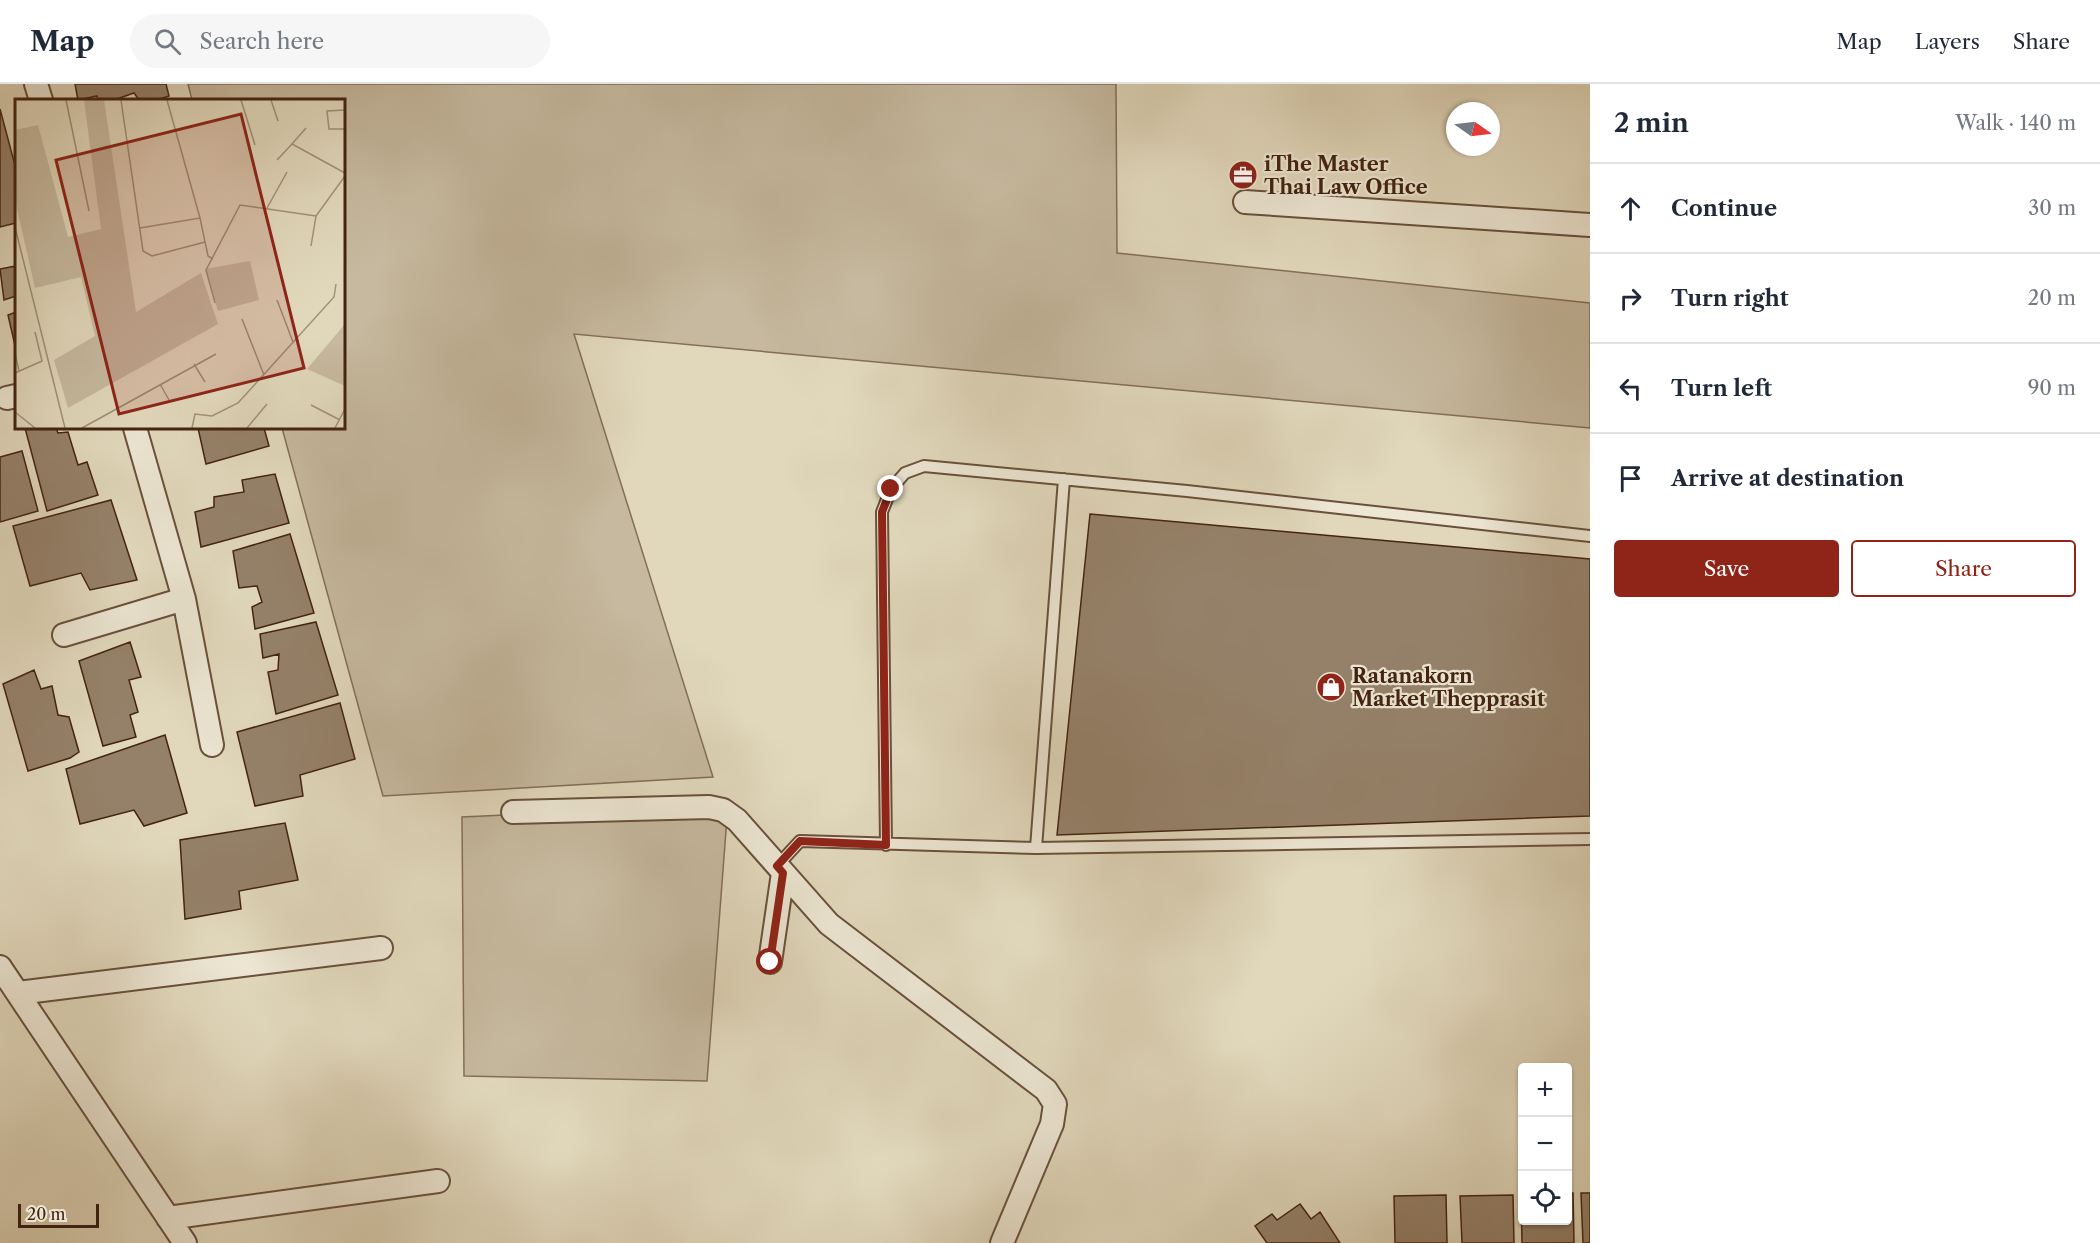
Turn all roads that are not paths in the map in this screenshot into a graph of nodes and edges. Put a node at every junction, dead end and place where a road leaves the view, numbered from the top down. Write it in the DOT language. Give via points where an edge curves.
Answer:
graph roads {
  1 [pos="36,84"];
  2 [pos="41,99"];
  3 [pos="1245,202"];
  4 [pos="1590,225"];
  5 [pos="135,429"];
  6 [pos="1064,479"];
  7 [pos="1590,536"];
  8 [pos="184,599"];
  9 [pos="64,635"];
  10 [pos="212,745"];
  11 [pos="513,812"];
  12 [pos="1590,839"];
  13 [pos="886,845"];
  14 [pos="1036,848"];
  15 [pos="780,870"];
  16 [pos="381,948"];
  17 [pos="770,962"];
  18 [pos="0,967"];
  19 [pos="18,993"];
  20 [pos="438,1181"];
  21 [pos="168,1218"];
  22 [pos="185,1243"];
  23 [pos="1002,1243"];
  1 -- 2 [label="street"];
  3 -- 4 [label="street"];
  5 -- 8 [label="street"];
  6 -- 7 [label="lane"];
  6 -- 13 [label="lane" via="924,466 904,473 891,489 882,512"];
  6 -- 14 [label="lane"];
  8 -- 9 [label="street"];
  8 -- 10 [label="street"];
  11 -- 15 [label="street" via="709,807 723,810 737,820"];
  12 -- 14 [label="lane"];
  13 -- 14 [label="lane"];
  13 -- 15 [label="lane" via="800,841"];
  15 -- 17 [label="street"];
  15 -- 23 [label="street" via="829,924 1046,1090 1055,1104 1052,1124"];
  16 -- 19 [label="street"];
  18 -- 19 [label="street"];
  19 -- 21 [label="street"];
  20 -- 21 [label="street"];
  21 -- 22 [label="street"];
}
